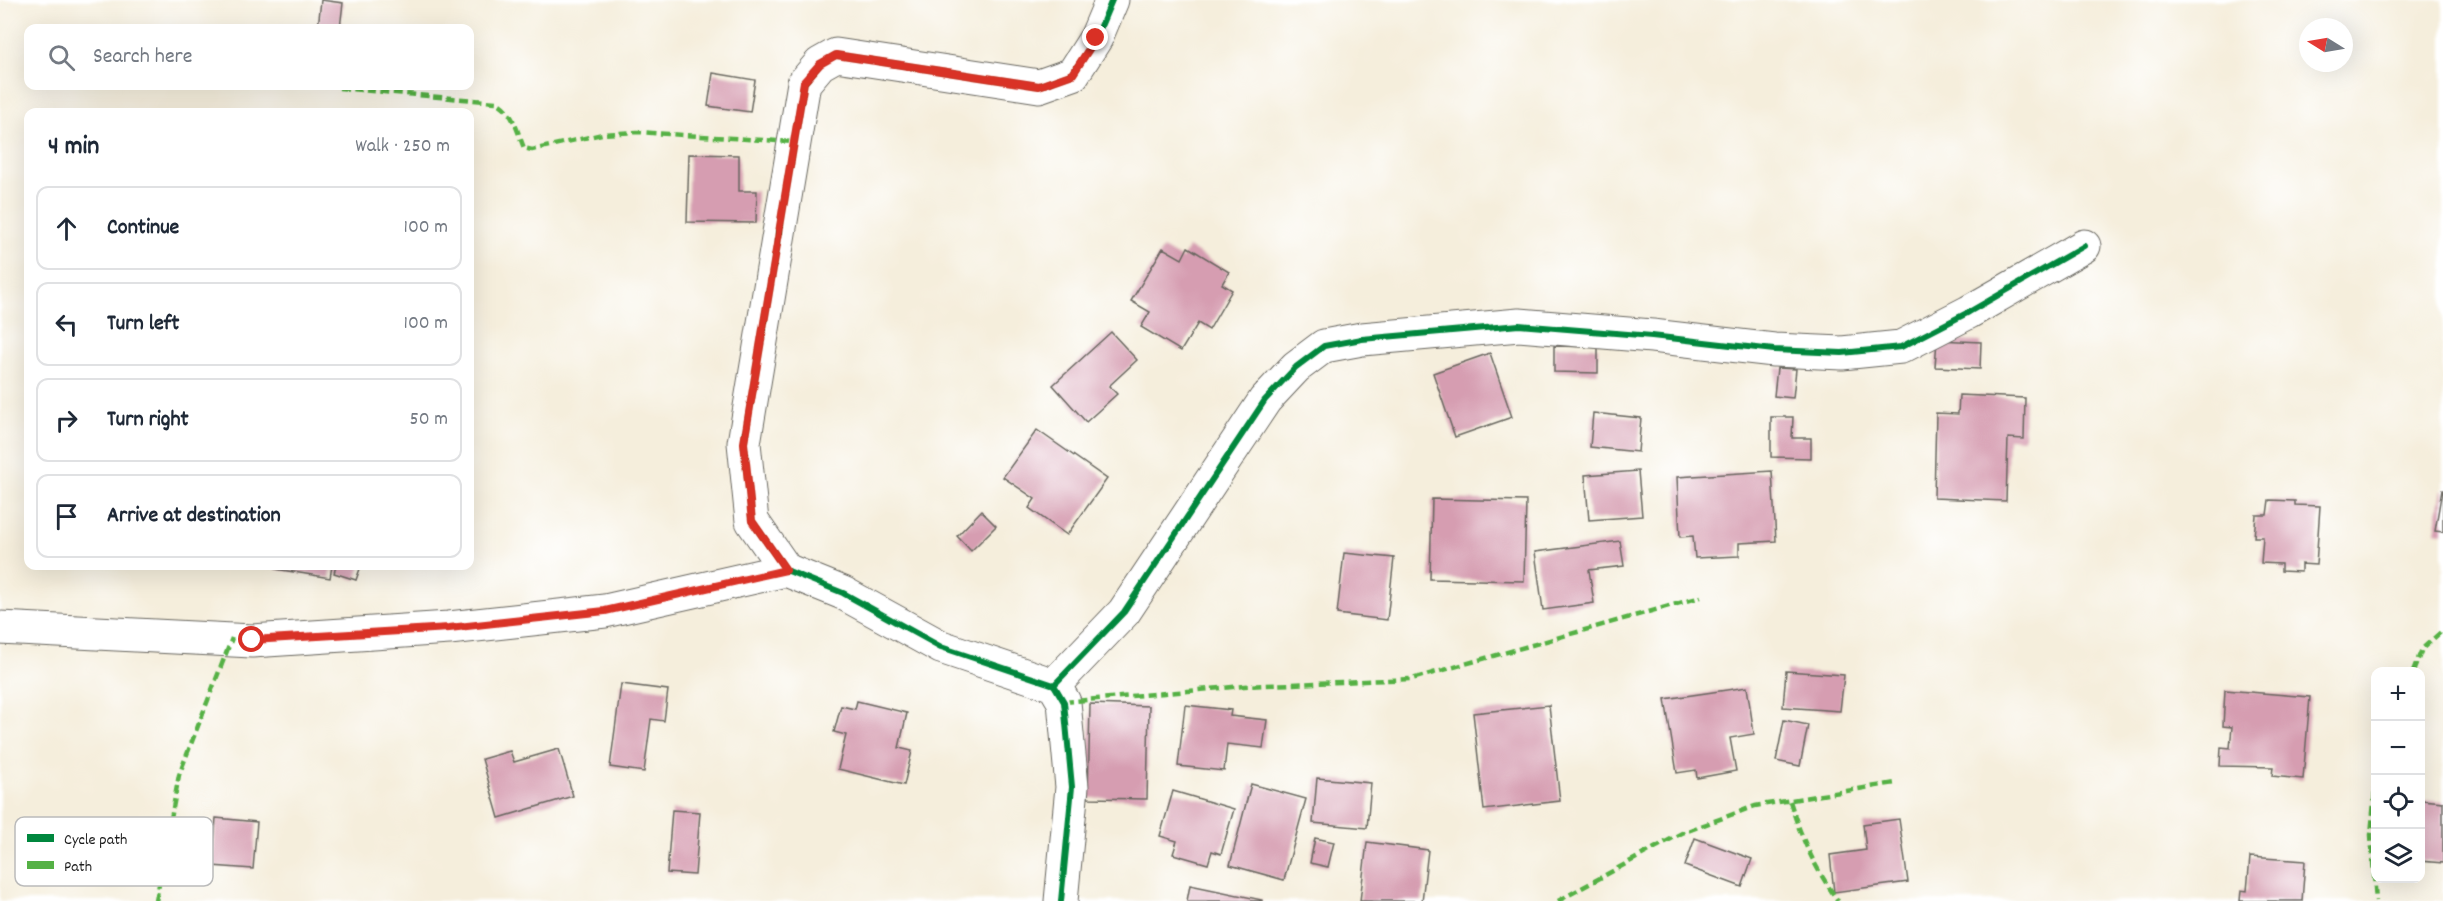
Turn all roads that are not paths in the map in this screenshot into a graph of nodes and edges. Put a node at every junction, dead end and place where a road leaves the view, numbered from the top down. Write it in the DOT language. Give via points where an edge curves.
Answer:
graph roads {
  1 [pos="1112,0"];
  2 [pos="2084,246"];
  3 [pos="786,570"];
  4 [pos="0,628"];
  5 [pos="1054,685"];
  6 [pos="1061,901"];
  1 -- 3 [label="street" via="1096,38 1073,74 1039,86 836,55 820,64 804,82 744,443 752,521"];
  2 -- 5 [label="street" via="1900,347 1842,352 1774,350 1519,325 1324,346 1296,367 1265,399 1124,612"];
  3 -- 4 [label="street" via="605,611 449,628 252,640"];
  3 -- 5 [label="street" via="843,593 941,647"];
  5 -- 6 [label="street" via="1064,702 1072,787"];
}
